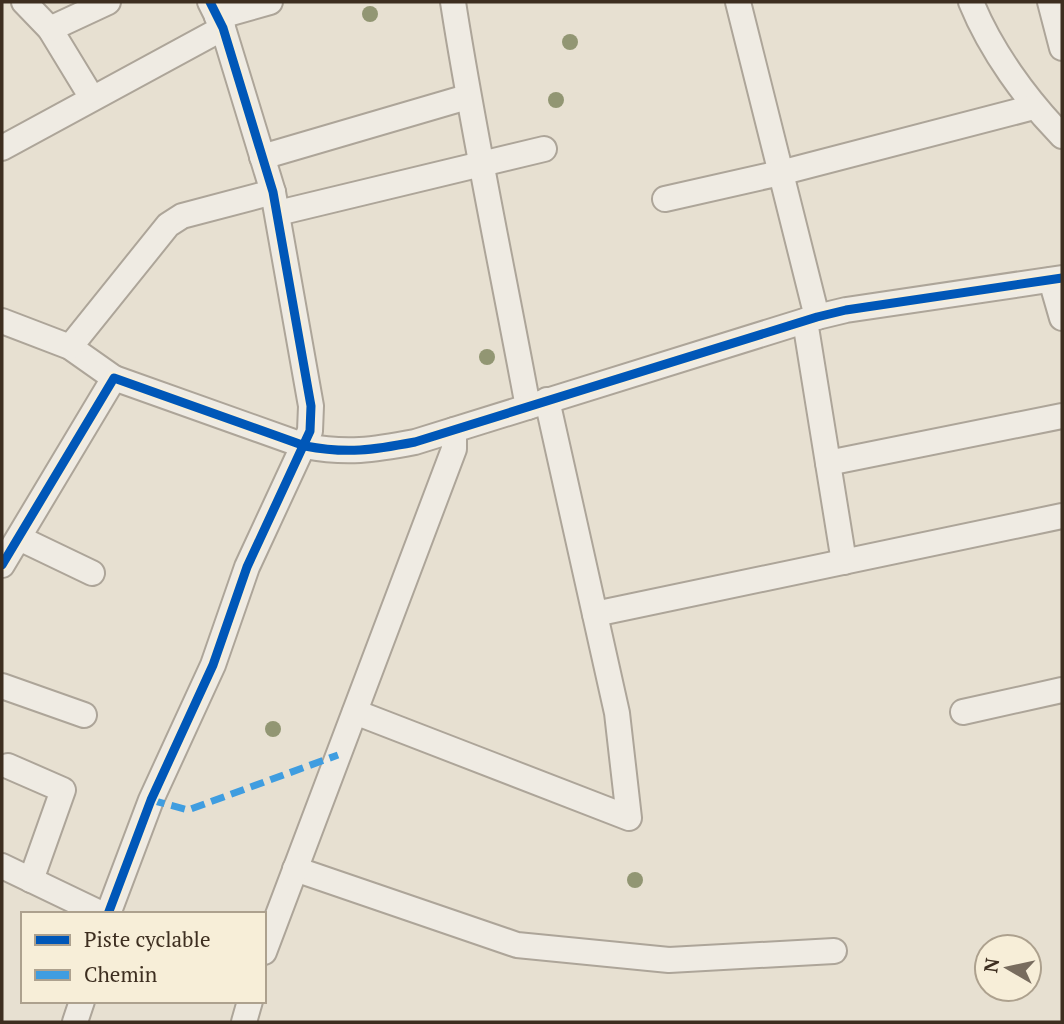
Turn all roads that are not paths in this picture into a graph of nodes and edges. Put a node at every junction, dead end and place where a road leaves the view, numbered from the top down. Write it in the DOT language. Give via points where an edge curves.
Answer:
graph roads {
  1 [pos="24,2"];
  2 [pos="108,2"];
  3 [pos="270,2"];
  4 [pos="453,2"];
  5 [pos="738,2"];
  6 [pos="971,2"];
  7 [pos="1050,2"];
  8 [pos="217,15"];
  9 [pos="50,29"];
  10 [pos="1062,48"];
  11 [pos="467,97"];
  12 [pos="92,98"];
  13 [pos="1034,107"];
  14 [pos="1062,136"];
  15 [pos="2,148"];
  16 [pos="544,149"];
  17 [pos="262,157"];
  18 [pos="483,164"];
  19 [pos="780,173"];
  20 [pos="665,199"];
  21 [pos="276,202"];
  22 [pos="1056,279"];
  23 [pos="1062,318"];
  24 [pos="811,319"];
  25 [pos="2,321"];
  26 [pos="70,347"];
  27 [pos="114,378"];
  28 [pos="538,403"];
  29 [pos="1062,416"];
  30 [pos="454,430"];
  31 [pos="305,446"];
  32 [pos="828,463"];
  33 [pos="1062,516"];
  34 [pos="9,547"];
  35 [pos="844,562"];
  36 [pos="92,573"];
  37 [pos="595,614"];
  38 [pos="2,686"];
  39 [pos="1062,690"];
  40 [pos="355,712"];
  41 [pos="963,712"];
  42 [pos="84,715"];
  43 [pos="8,766"];
  44 [pos="2,866"];
  45 [pos="295,869"];
  46 [pos="31,880"];
  47 [pos="98,912"];
  48 [pos="109,912"];
  49 [pos="266,947"];
  50 [pos="834,951"];
  51 [pos="81,1003"];
  52 [pos="249,1003"];
  53 [pos="75,1022"];
  54 [pos="244,1022"];
  1 -- 9 [label="street"];
  2 -- 9 [label="street"];
  3 -- 8 [label="street"];
  4 -- 11 [label="street"];
  5 -- 19 [label="street"];
  6 -- 13 [label="street"];
  7 -- 10 [label="street"];
  8 -- 12 [label="street"];
  8 -- 17 [label="street"];
  9 -- 12 [label="street"];
  11 -- 17 [label="street"];
  11 -- 18 [label="street"];
  12 -- 15 [label="street"];
  13 -- 14 [label="street"];
  13 -- 19 [label="street"];
  16 -- 18 [label="street"];
  17 -- 21 [label="street"];
  18 -- 21 [label="street"];
  18 -- 28 [label="street"];
  19 -- 20 [label="street"];
  19 -- 24 [label="street"];
  21 -- 26 [label="street" via="182,216 168,225"];
  21 -- 31 [label="street" via="312,406"];
  22 -- 23 [label="street"];
  22 -- 24 [label="street"];
  24 -- 28 [label="street"];
  24 -- 32 [label="street"];
  25 -- 26 [label="street"];
  26 -- 27 [label="street"];
  27 -- 31 [label="street"];
  27 -- 34 [label="street"];
  28 -- 30 [label="street"];
  28 -- 37 [label="street"];
  29 -- 32 [label="street"];
  30 -- 31 [label="street" via="362,452"];
  30 -- 40 [label="street" via="454,449"];
  31 -- 48 [label="street" via="247,567 213,665 151,800"];
  32 -- 35 [label="street"];
  33 -- 35 [label="street"];
  34 -- 36 [label="street"];
  35 -- 37 [label="street"];
  37 -- 40 [label="street" via="617,713 629,818"];
  38 -- 42 [label="street"];
  39 -- 41 [label="street"];
  40 -- 45 [label="street"];
  43 -- 46 [label="street" via="64,790"];
  44 -- 46 [label="street"];
  45 -- 49 [label="street"];
  45 -- 50 [label="street" via="517,945 669,960"];
  46 -- 47 [label="street"];
  51 -- 53 [label="street"];
  52 -- 54 [label="street"];
}
